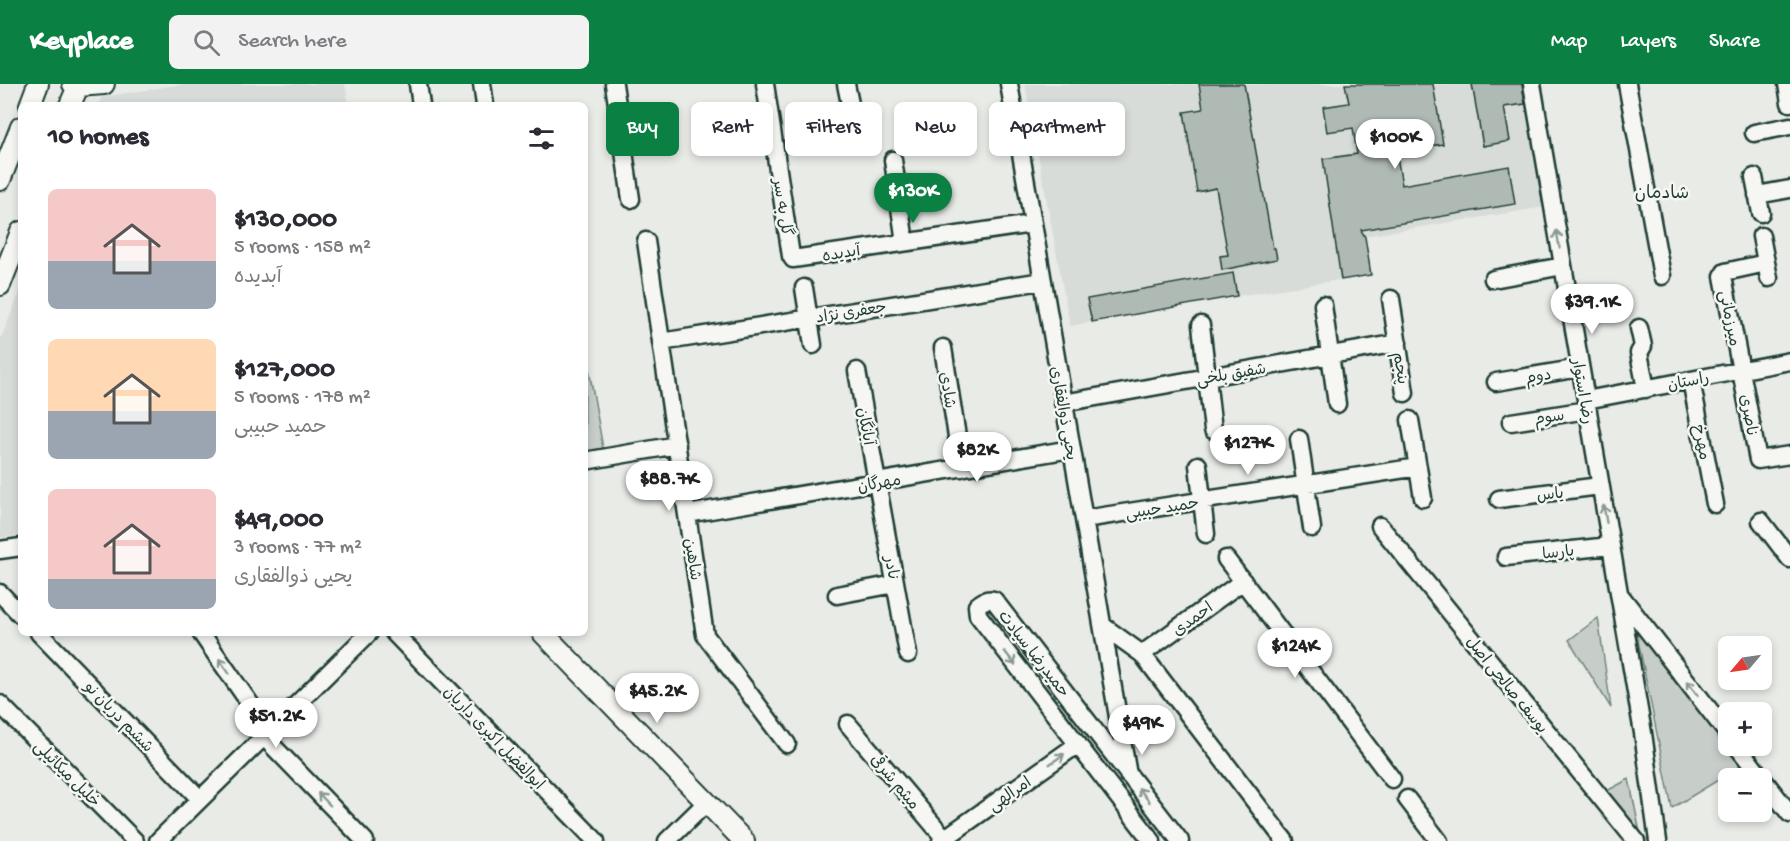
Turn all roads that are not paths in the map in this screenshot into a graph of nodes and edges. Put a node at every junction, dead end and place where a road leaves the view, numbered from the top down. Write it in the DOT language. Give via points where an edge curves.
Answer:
graph roads {
  1 [pos="38,84"];
  2 [pos="104,84"];
  3 [pos="418,84"];
  4 [pos="482,84"];
  5 [pos="614,84"];
  6 [pos="765,84"];
  7 [pos="846,84"];
  8 [pos="1009,84"];
  9 [pos="1532,84"];
  10 [pos="1627,84"];
  11 [pos="1787,84"];
  12 [pos="76,85"];
  13 [pos="31,102"];
  14 [pos="71,102"];
  15 [pos="421,102"];
  16 [pos="485,102"];
  17 [pos="850,102"];
  18 [pos="1790,103"];
  19 [pos="1790,126"];
  20 [pos="1754,133"];
  21 [pos="18,135"];
  22 [pos="894,160"];
  23 [pos="1754,177"];
  24 [pos="0,180"];
  25 [pos="1790,189"];
  26 [pos="1757,195"];
  27 [pos="631,199"];
  28 [pos="1761,213"];
  29 [pos="1032,224"];
  30 [pos="1761,236"];
  31 [pos="18,240"];
  32 [pos="646,241"];
  33 [pos="905,242"];
  34 [pos="793,259"];
  35 [pos="1563,266"];
  36 [pos="1662,276"];
  37 [pos="1493,279"];
  38 [pos="1042,281"];
  39 [pos="0,285"];
  40 [pos="804,288"];
  41 [pos="1391,298"];
  42 [pos="1323,305"];
  43 [pos="808,318"];
  44 [pos="1200,325"];
  45 [pos="1640,328"];
  46 [pos="661,342"];
  47 [pos="1398,343"];
  48 [pos="813,345"];
  49 [pos="942,348"];
  50 [pos="1330,355"];
  51 [pos="1790,361"];
  52 [pos="1580,368"];
  53 [pos="1742,370"];
  54 [pos="857,371"];
  55 [pos="1207,377"];
  56 [pos="1691,380"];
  57 [pos="1496,382"];
  58 [pos="1646,388"];
  59 [pos="1406,393"];
  60 [pos="1063,403"];
  61 [pos="1337,404"];
  62 [pos="1587,405"];
  63 [pos="1410,420"];
  64 [pos="1511,423"];
  65 [pos="1213,430"];
  66 [pos="1299,439"];
  67 [pos="677,444"];
  68 [pos="1071,449"];
  69 [pos="1790,455"];
  70 [pos="588,460"];
  71 [pos="1198,465"];
  72 [pos="1418,467"];
  73 [pos="962,468"];
  74 [pos="877,482"];
  75 [pos="1306,484"];
  76 [pos="1600,486"];
  77 [pos="1423,498"];
  78 [pos="1499,500"];
  79 [pos="1202,501"];
  80 [pos="1715,504"];
  81 [pos="687,514"];
  82 [pos="1084,519"];
  83 [pos="1761,521"];
  84 [pos="1380,526"];
  85 [pos="1312,528"];
  86 [pos="1206,534"];
  87 [pos="1610,546"];
  88 [pos="18,547"];
  89 [pos="0,550"];
  90 [pos="1506,556"];
  91 [pos="1226,559"];
  92 [pos="1790,559"];
  93 [pos="1243,581"];
  94 [pos="896,584"];
  95 [pos="1618,592"];
  96 [pos="0,593"];
  97 [pos="837,595"];
  98 [pos="18,612"];
  99 [pos="1103,626"];
  100 [pos="42,636"];
  101 [pos="203,636"];
  102 [pos="366,636"];
  103 [pos="397,636"];
  104 [pos="546,636"];
  105 [pos="908,654"];
  106 [pos="1142,654"];
  107 [pos="0,704"];
  108 [pos="1718,721"];
  109 [pos="848,724"];
  110 [pos="267,734"];
  111 [pos="787,744"];
  112 [pos="1078,744"];
  113 [pos="1116,747"];
  114 [pos="1745,756"];
  115 [pos="1392,779"];
  116 [pos="1407,799"];
  117 [pos="201,800"];
  118 [pos="706,802"];
  119 [pos="1790,814"];
  120 [pos="944,840"];
  121 [pos="135,841"];
  122 [pos="158,841"];
  123 [pos="365,841"];
  124 [pos="596,841"];
  125 [pos="667,841"];
  126 [pos="744,841"];
  127 [pos="1152,841"];
  128 [pos="1179,841"];
  129 [pos="1285,841"];
  130 [pos="1439,841"];
  131 [pos="1636,841"];
  132 [pos="1658,841"];
  1 -- 13 [label="main road"];
  2 -- 12 [label="main road"];
  3 -- 15 [label="street"];
  4 -- 16 [label="street"];
  5 -- 27 [label="street"];
  6 -- 34 [label="street, گل به سر"];
  7 -- 17 [label="street"];
  8 -- 29 [label="street, یحیی ذوالفقاری"];
  35 -- 9 [label="street, رضا استوار, one-way"];
  10 -- 36 [label="street"];
  11 -- 18 [label="street"];
  12 -- 14 [label="main road"];
  19 -- 20 [label="street"];
  21 -- 24 [label="main road"];
  22 -- 33 [label="street"];
  23 -- 26 [label="street"];
  25 -- 26 [label="street"];
  26 -- 28 [label="street"];
  29 -- 33 [label="street, آبدیده"];
  29 -- 38 [label="street, یحیی ذوالفقاری"];
  30 -- 53 [label="street, میرزمانی" via="1767,270 1723,274"];
  31 -- 39 [label="main road"];
  32 -- 46 [label="street, شاهین"];
  33 -- 34 [label="street, آبدیده"];
  35 -- 37 [label="street"];
  35 -- 52 [label="street, رضا استوار"];
  38 -- 43 [label="street, جعفری نژاد"];
  38 -- 60 [label="street, یحیی ذوالفقاری"];
  40 -- 43 [label="street"];
  41 -- 47 [label="street, پنجم"];
  42 -- 50 [label="street"];
  43 -- 46 [label="street, جعفری نژاد"];
  43 -- 48 [label="street"];
  44 -- 55 [label="street"];
  45 -- 58 [label="street" via="1643,346 1639,353"];
  46 -- 67 [label="street, شاهین"];
  47 -- 50 [label="street, شفیق بلخی"];
  47 -- 59 [label="street, پنجم"];
  49 -- 73 [label="street, شادی"];
  50 -- 55 [label="street, شفیق بلخی"];
  50 -- 61 [label="street"];
  51 -- 53 [label="street, راستان"];
  52 -- 57 [label="street, دوم"];
  52 -- 62 [label="street, رضا استوار"];
  53 -- 56 [label="street, راستان"];
  53 -- 69 [label="street, ناصری" via="1758,460"];
  54 -- 74 [label="street, آبانگان"];
  55 -- 60 [label="street, شفیق بلخی"];
  55 -- 65 [label="street"];
  56 -- 58 [label="street, راستان"];
  56 -- 80 [label="street, مهرخ"];
  58 -- 62 [label="street, راستان"];
  60 -- 68 [label="street, یحیی ذوالفقاری"];
  62 -- 64 [label="street, سوم"];
  62 -- 76 [label="street, رضا استوار"];
  63 -- 72 [label="street"];
  66 -- 75 [label="street"];
  67 -- 70 [label="street"];
  67 -- 81 [label="street, شاهین"];
  68 -- 73 [label="street, مهرگان"];
  68 -- 82 [label="street, یحیی ذوالفقاری"];
  71 -- 79 [label="street"];
  72 -- 75 [label="street, حمید حبیبی"];
  72 -- 77 [label="street"];
  73 -- 74 [label="street, مهرگان"];
  74 -- 81 [label="street, مهرگان"];
  74 -- 94 [label="street, نادر"];
  75 -- 79 [label="street, حمید حبیبی"];
  75 -- 85 [label="street"];
  76 -- 78 [label="street, یاس"];
  87 -- 76 [label="street, رضا استوار, one-way"];
  79 -- 82 [label="street, حمید حبیبی"];
  79 -- 86 [label="street"];
  81 -- 111 [label="street, شاهین" via="705,635"];
  82 -- 99 [label="street, یحیی ذوالفقاری"];
  83 -- 92 [label="street"];
  84 -- 131 [label="street, یوسف صالحی اصل"];
  87 -- 90 [label="street, پارسا"];
  87 -- 95 [label="street, رضا استوار"];
  88 -- 89 [label="street"];
  91 -- 93 [label="street"];
  93 -- 106 [label="street, احمدی"];
  93 -- 115 [label="street"];
  94 -- 97 [label="street"];
  94 -- 105 [label="street, نادر"];
  108 -- 95 [label="street, رضا استوار, one-way"];
  95 -- 132 [label="street, رضا استوار"];
  96 -- 98 [label="street"];
  99 -- 106 [label="street"];
  99 -- 113 [label="street, یحیی ذوالفقاری"];
  100 -- 117 [label="street, ششم دریان نو"];
  110 -- 101 [label="street, one-way"];
  102 -- 110 [label="street"];
  103 -- 124 [label="street, ابوالفضل اکبری داریان"];
  104 -- 118 [label="main road"];
  106 -- 129 [label="street"];
  107 -- 121 [label="street, خلیل میکائیلی"];
  109 -- 120 [label="street, میثم شرقی"];
  110 -- 117 [label="street"];
  123 -- 110 [label="street, one-way"];
  113 -- 112 [label="street, حمیدرضا سیادت, one-way" via="994,600 981,602 978,615"];
  120 -- 112 [label="street, امرالهی, one-way"];
  112 -- 127 [label="street, حمیدرضا سیادت"];
  128 -- 113 [label="street, یحیی ذوالفقاری, one-way" via="1128,775"];
  114 -- 119 [label="street"];
  116 -- 130 [label="street"];
  117 -- 122 [label="street"];
  118 -- 125 [label="street"];
  118 -- 126 [label="main road"];
}
